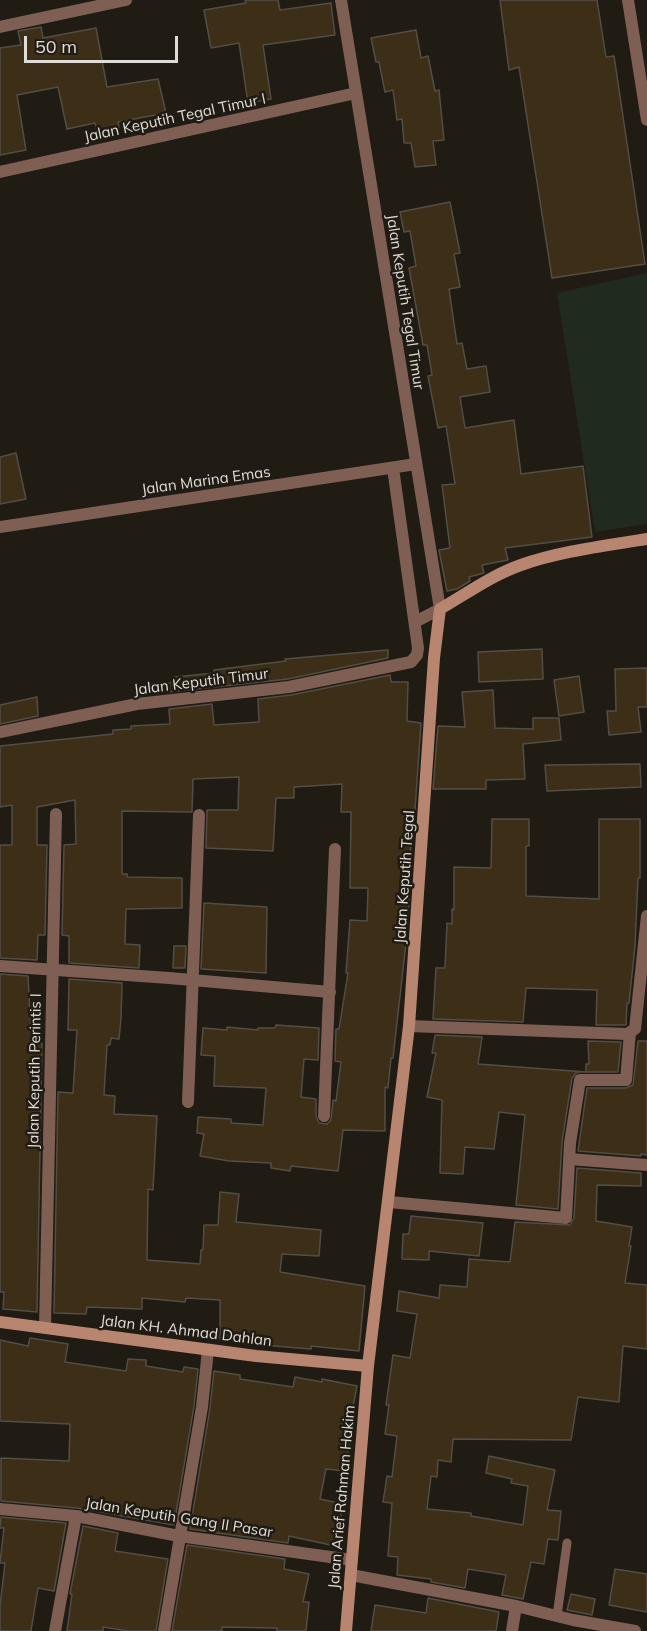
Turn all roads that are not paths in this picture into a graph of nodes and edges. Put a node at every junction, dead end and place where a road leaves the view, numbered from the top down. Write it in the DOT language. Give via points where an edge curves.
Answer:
graph roads {
  1 [pos="126,0"];
  2 [pos="341,0"];
  3 [pos="628,0"];
  4 [pos="0,27"];
  5 [pos="356,93"];
  6 [pos="647,120"];
  7 [pos="0,172"];
  8 [pos="416,464"];
  9 [pos="393,468"];
  10 [pos="0,526"];
  11 [pos="647,539"];
  12 [pos="440,609"];
  13 [pos="415,622"];
  14 [pos="0,732"];
  15 [pos="56,814"];
  16 [pos="199,815"];
  17 [pos="335,849"];
  18 [pos="647,916"];
  19 [pos="0,966"];
  20 [pos="52,969"];
  21 [pos="192,980"];
  22 [pos="330,992"];
  23 [pos="409,1026"];
  24 [pos="630,1032"];
  25 [pos="188,1102"];
  26 [pos="324,1116"];
  27 [pos="569,1159"];
  28 [pos="647,1165"];
  29 [pos="389,1202"];
  30 [pos="0,1322"];
  31 [pos="45,1327"];
  32 [pos="208,1350"];
  33 [pos="368,1366"];
  34 [pos="0,1509"];
  35 [pos="76,1516"];
  36 [pos="180,1536"];
  37 [pos="567,1543"];
  38 [pos="352,1560"];
  39 [pos="351,1575"];
  40 [pos="516,1606"];
  41 [pos="557,1616"];
  42 [pos="55,1631"];
  43 [pos="164,1631"];
  44 [pos="346,1631"];
  45 [pos="512,1631"];
  46 [pos="635,1631"];
  1 -- 4 [label="street"];
  2 -- 5 [label="street, Jalan Keputih Tegal Timur"];
  3 -- 6 [label="street"];
  5 -- 7 [label="street, Jalan Keputih Tegal Timur I"];
  5 -- 8 [label="street, Jalan Keputih Tegal Timur"];
  8 -- 9 [label="street, Jalan Marina Emas"];
  8 -- 12 [label="street, Jalan Keputih Tegal Timur"];
  9 -- 10 [label="street, Jalan Marina Emas"];
  9 -- 13 [label="street"];
  11 -- 12 [label="main road" via="520,565"];
  12 -- 13 [label="street"];
  12 -- 23 [label="main road, Jalan Keputih Tegal"];
  13 -- 14 [label="street, Jalan Keputih Timur" via="418,651 405,664 289,687 137,704"];
  15 -- 20 [label="street, Jalan Keputih Perintis I"];
  16 -- 21 [label="street"];
  17 -- 22 [label="street"];
  18 -- 24 [label="street" via="634,1029"];
  19 -- 20 [label="street"];
  20 -- 21 [label="street"];
  20 -- 31 [label="street, Jalan Keputih Perintis I"];
  21 -- 22 [label="street"];
  21 -- 25 [label="street"];
  22 -- 26 [label="street"];
  23 -- 24 [label="street" via="622,1036"];
  23 -- 29 [label="main road, Jalan Keputih Tegal"];
  24 -- 27 [label="street" via="626,1080 580,1080"];
  27 -- 28 [label="street"];
  27 -- 29 [label="street" via="566,1218"];
  29 -- 33 [label="main road, Jalan Keputih Tegal"];
  30 -- 31 [label="main road, Jalan KH. Ahmad Dahlan"];
  31 -- 32 [label="main road, Jalan KH. Ahmad Dahlan"];
  32 -- 33 [label="main road, Jalan KH. Ahmad Dahlan"];
  32 -- 36 [label="street"];
  33 -- 38 [label="main road, Jalan Arief Rahman Hakim"];
  34 -- 35 [label="street, Jalan Keputih Gang II Pasar"];
  35 -- 36 [label="street, Jalan Keputih Gang II Pasar"];
  35 -- 42 [label="street"];
  36 -- 38 [label="street, Jalan Keputih Gang II Pasar"];
  36 -- 43 [label="street"];
  37 -- 41 [label="lane"];
  38 -- 39 [label="main road, Jalan Arief Rahman Hakim"];
  39 -- 40 [label="street"];
  39 -- 44 [label="main road, Jalan Arief Rahman Hakim"];
  40 -- 41 [label="street"];
  40 -- 45 [label="street"];
  41 -- 46 [label="street"];
}
